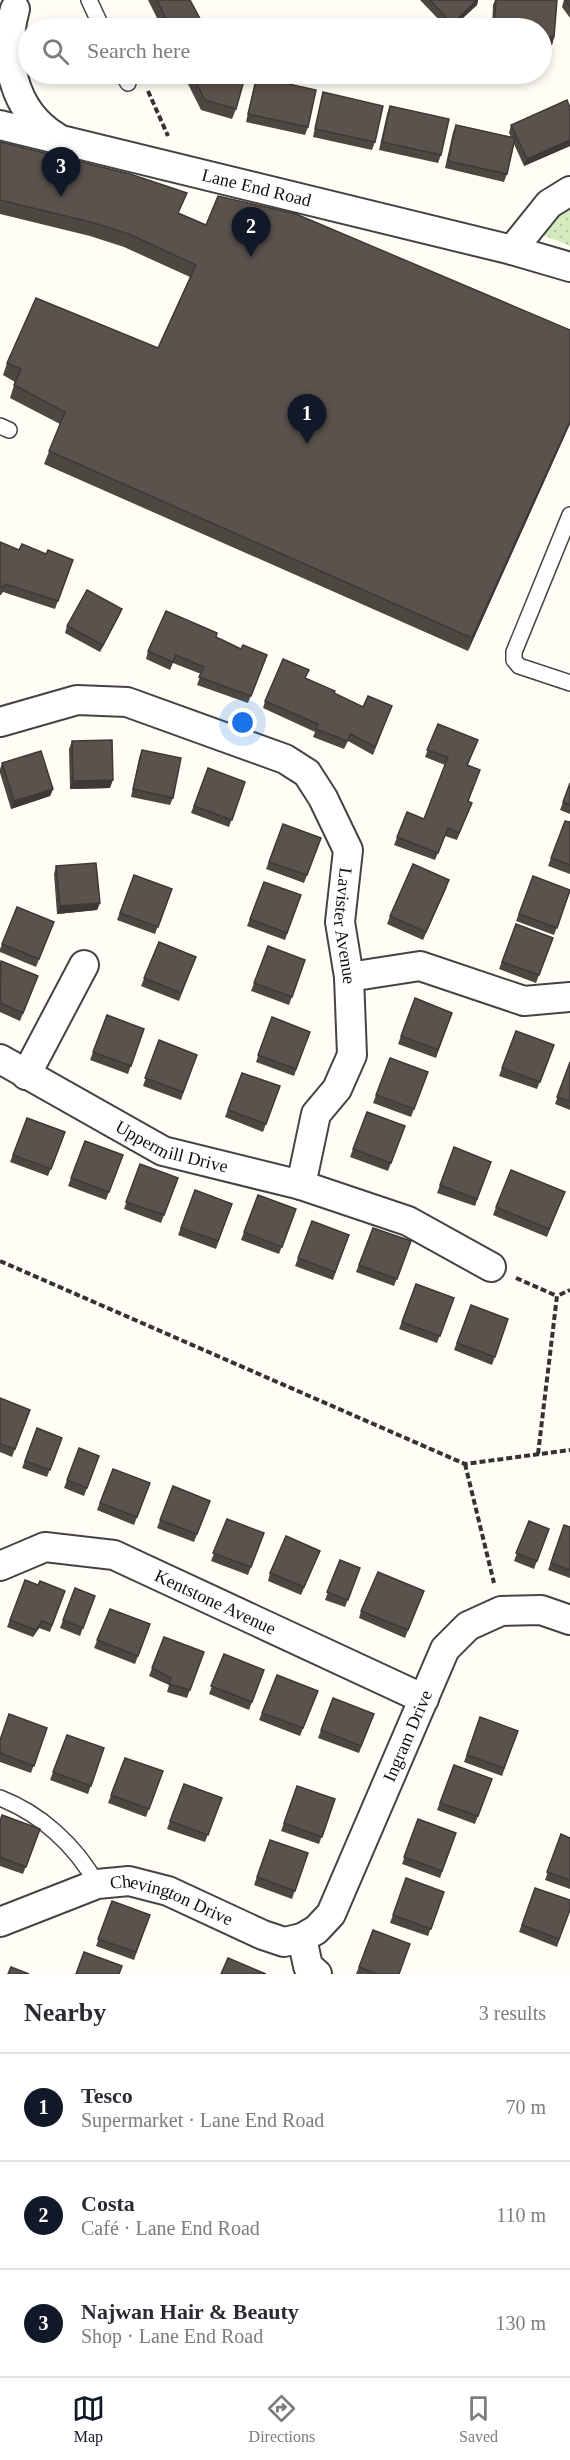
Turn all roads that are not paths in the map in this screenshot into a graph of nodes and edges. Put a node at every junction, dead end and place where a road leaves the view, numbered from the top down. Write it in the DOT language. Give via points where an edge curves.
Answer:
graph roads {
  1 [pos="89,0"];
  2 [pos="12,13"];
  3 [pos="97,18"];
  4 [pos="0,125"];
  5 [pos="60,139"];
  6 [pos="570,191"];
  7 [pos="512,250"];
  8 [pos="570,267"];
  9 [pos="570,515"];
  10 [pos="570,683"];
  11 [pos="0,722"];
  12 [pos="84,965"];
  13 [pos="349,977"];
  14 [pos="570,997"];
  15 [pos="0,1059"];
  16 [pos="26,1075"];
  17 [pos="301,1185"];
  18 [pos="491,1267"];
  19 [pos="0,1566"];
  20 [pos="570,1620"];
  21 [pos="424,1699"];
  22 [pos="0,1798"];
  23 [pos="96,1884"];
  24 [pos="0,1922"];
  25 [pos="302,1938"];
  26 [pos="317,1974"];
  1 -- 3 [label="lane"];
  2 -- 5 [label="street" via="9,56 21,99 34,118"];
  4 -- 5 [label="street, Lane End Road"];
  5 -- 7 [label="street, Lane End Road"];
  6 -- 7 [label="street" via="549,204"];
  7 -- 8 [label="street, Lane End Road"];
  9 -- 10 [label="lane" via="514,660 519,666"];
  11 -- 13 [label="street, Lavister Avenue" via="77,700 127,702 285,759 307,773 348,850 340,922"];
  12 -- 16 [label="street"];
  13 -- 14 [label="street" via="420,966 524,1001"];
  13 -- 17 [label="street, Lavister Avenue" via="352,1055 337,1089 316,1114"];
  15 -- 16 [label="street, Uppermill Drive"];
  16 -- 17 [label="street, Uppermill Drive" via="163,1150"];
  17 -- 18 [label="street, Uppermill Drive" via="408,1221"];
  19 -- 21 [label="street, Kentstone Avenue" via="45,1547 114,1555"];
  20 -- 21 [label="street, Ingram Drive" via="541,1610 501,1611 468,1626 445,1649"];
  21 -- 25 [label="street, Ingram Drive" via="331,1914"];
  22 -- 23 [label="lane" via="54,1831 86,1864"];
  23 -- 24 [label="street, Chevington Drive"];
  23 -- 25 [label="street, Chevington Drive" via="129,1881 168,1891 263,1935 284,1942"];
  25 -- 26 [label="street" via="308,1966"];
}
